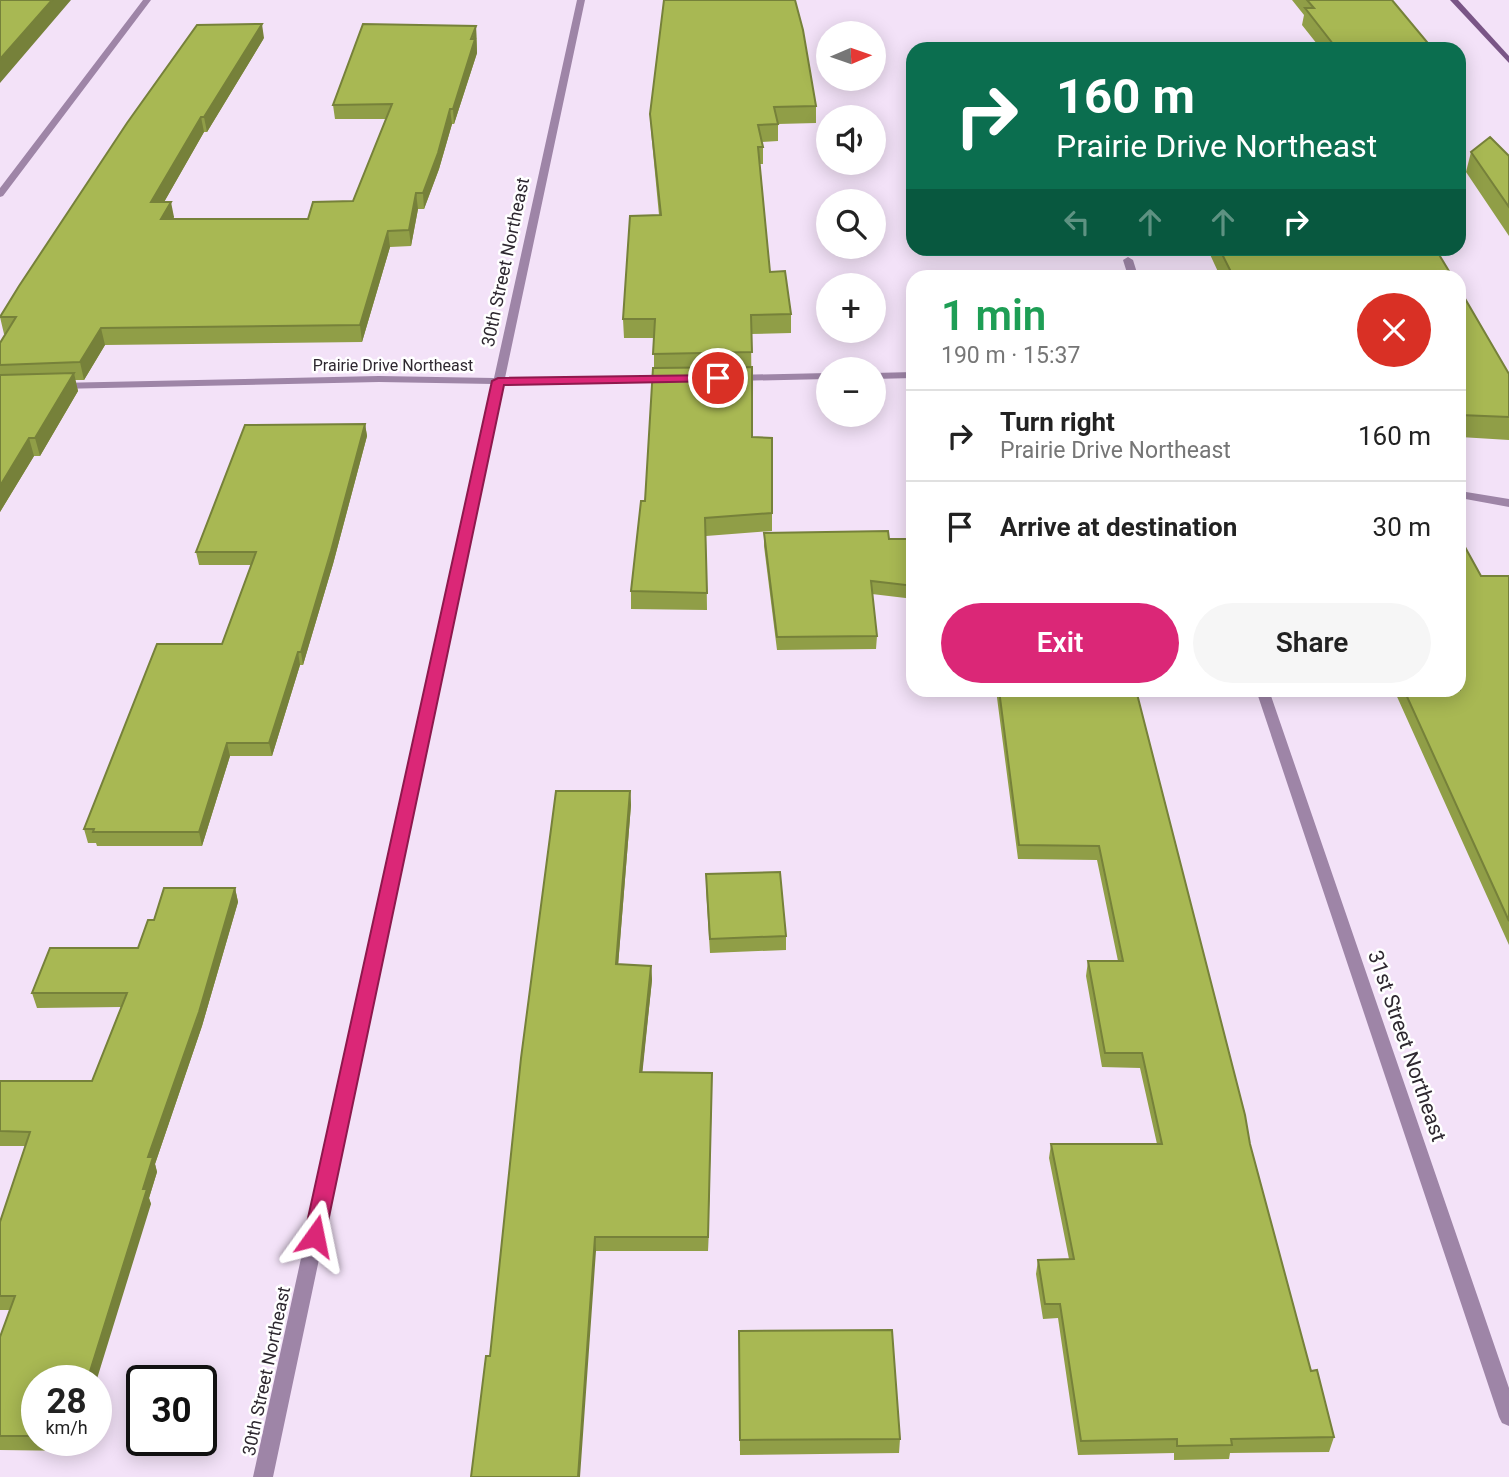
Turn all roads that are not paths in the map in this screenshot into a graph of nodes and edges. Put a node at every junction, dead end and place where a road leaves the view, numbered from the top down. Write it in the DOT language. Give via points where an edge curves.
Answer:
graph roads {
  1 [pos="147,0"];
  2 [pos="581,0"];
  3 [pos="1454,0"];
  4 [pos="1509,61"];
  5 [pos="0,194"];
  6 [pos="1128,260"];
  7 [pos="1131,270"];
  8 [pos="906,375"];
  9 [pos="816,376"];
  10 [pos="886,376"];
  11 [pos="718,378"];
  12 [pos="677,379"];
  13 [pos="498,381"];
  14 [pos="41,386"];
  15 [pos="1466,496"];
  16 [pos="1509,503"];
  17 [pos="1264,697"];
  18 [pos="1509,1417"];
  19 [pos="263,1477"];
  1 -- 5 [label="street"];
  2 -- 13 [label="street, 30th Street Northeast"];
  3 -- 4 [label="main road"];
  6 -- 7 [label="street"];
  8 -- 10 [label="street"];
  9 -- 11 [label="street"];
  12 -- 13 [label="street, Prairie Drive Northeast"];
  13 -- 14 [label="street, Prairie Drive Northeast"];
  13 -- 19 [label="street, 30th Street Northeast"];
  15 -- 16 [label="street"];
  17 -- 18 [label="street, 31st Street Northeast"];
}
